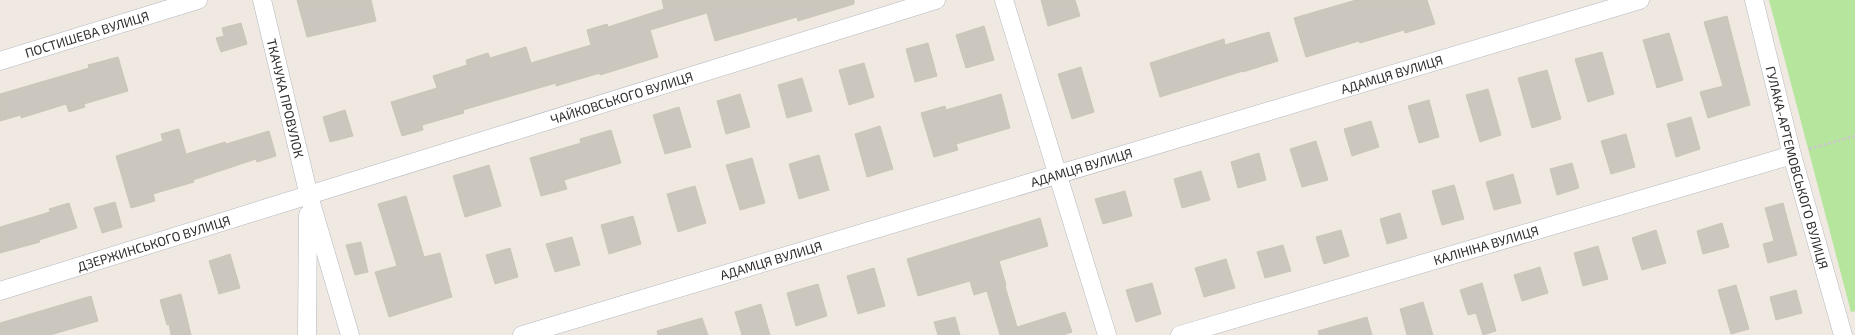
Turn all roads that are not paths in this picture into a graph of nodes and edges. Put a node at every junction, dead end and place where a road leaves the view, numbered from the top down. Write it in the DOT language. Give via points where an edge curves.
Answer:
graph roads {
  1 [pos="198,0"];
  2 [pos="262,0"];
  3 [pos="936,0"];
  4 [pos="1004,0"];
  5 [pos="1640,0"];
  6 [pos="1754,0"];
  7 [pos="0,61"];
  8 [pos="1792,155"];
  9 [pos="1058,176"];
  10 [pos="309,196"];
  11 [pos="0,291"];
  12 [pos="307,335"];
  13 [pos="350,335"];
  14 [pos="522,335"];
  15 [pos="1107,335"];
  16 [pos="1180,335"];
  17 [pos="1843,335"];
  1 -- 7 [label="street, ПОСТИШЕВА ВУЛИЦЯ"];
  2 -- 10 [label="street, ТКАЧУКА ПРОВУЛОК"];
  3 -- 10 [label="street, ЧАЙКОВСЬКОГО ВУЛИЦЯ"];
  4 -- 9 [label="street"];
  5 -- 9 [label="street, АДАМЦЯ ВУЛИЦЯ"];
  6 -- 8 [label="street, ГУЛАКА-АРТЕМОВСЬКОГО ВУЛИЦЯ"];
  8 -- 16 [label="street, КАЛІНІНА ВУЛИЦЯ"];
  8 -- 17 [label="street, ГУЛАКА-АРТЕМОВСЬКОГО ВУЛИЦЯ"];
  9 -- 14 [label="street, АДАМЦЯ ВУЛИЦЯ"];
  9 -- 15 [label="street"];
  10 -- 11 [label="street, ДЗЕРЖИНСЬКОГО ВУЛИЦЯ"];
  10 -- 12 [label="street"];
  10 -- 13 [label="street"];
}
